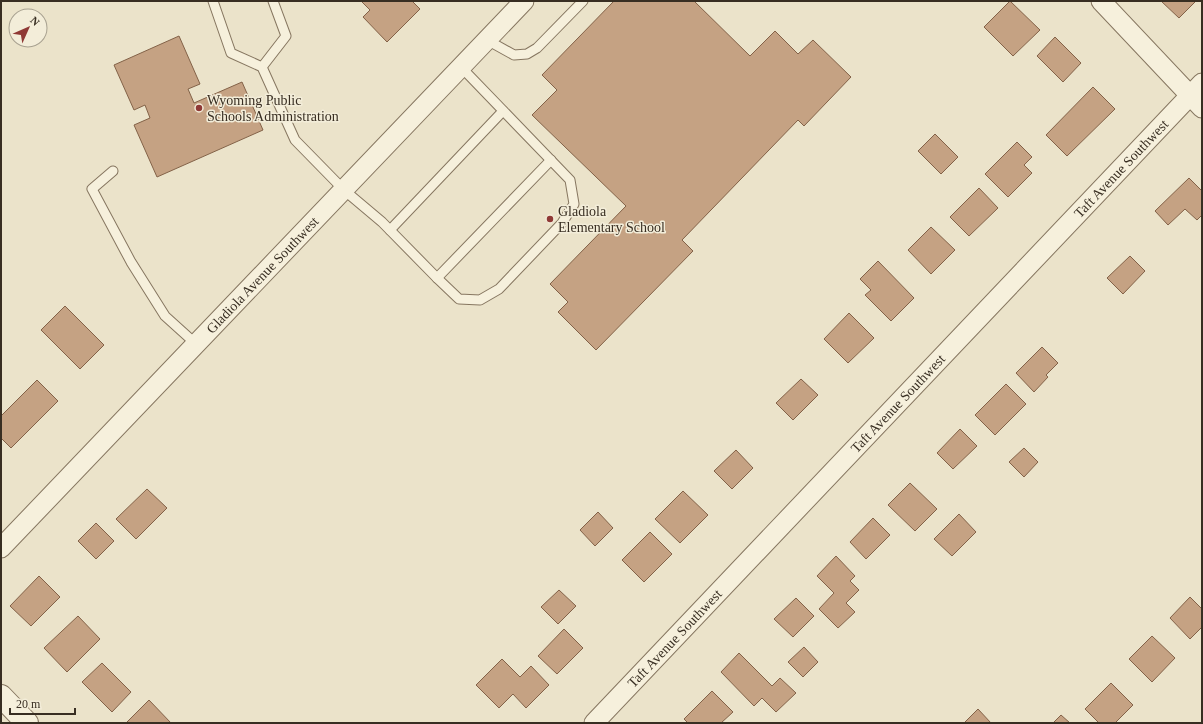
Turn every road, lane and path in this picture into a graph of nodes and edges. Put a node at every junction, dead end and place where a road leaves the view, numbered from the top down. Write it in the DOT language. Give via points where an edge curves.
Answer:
graph roads {
  1 [pos="213,1"];
  2 [pos="273,1"];
  3 [pos="524,1"];
  4 [pos="583,1"];
  5 [pos="1101,1"];
  6 [pos="487,40"];
  7 [pos="262,67"];
  8 [pos="461,67"];
  9 [pos="1198,96"];
  10 [pos="503,111"];
  11 [pos="551,160"];
  12 [pos="113,172"];
  13 [pos="344,190"];
  14 [pos="390,230"];
  15 [pos="437,278"];
  16 [pos="196,344"];
  17 [pos="1,548"];
  18 [pos="1,696"];
  19 [pos="27,723"];
  20 [pos="594,723"];
  1 -- 7 [label="lane" via="231,53"];
  2 -- 7 [label="lane" via="286,36"];
  3 -- 6 [label="street, Gladiola Avenue Southwest"];
  4 -- 6 [label="lane" via="537,48 527,54 514,54"];
  5 -- 9 [label="street"];
  6 -- 8 [label="street, Gladiola Avenue Southwest"];
  7 -- 13 [label="lane" via="295,140"];
  8 -- 10 [label="lane"];
  8 -- 13 [label="street, Gladiola Avenue Southwest"];
  9 -- 20 [label="street, Taft Avenue Southwest"];
  10 -- 11 [label="lane"];
  10 -- 14 [label="lane"];
  11 -- 15 [label="lane"];
  11 -- 15 [label="lane" via="570,180 574,204 562,223 499,289 480,300 460,299"];
  12 -- 16 [label="lane" via="92,189 131,262 165,316"];
  13 -- 14 [label="lane"];
  13 -- 16 [label="street, Gladiola Avenue Southwest"];
  14 -- 15 [label="lane"];
  16 -- 17 [label="street, Gladiola Avenue Southwest"];
  18 -- 19 [label="street"];
}
